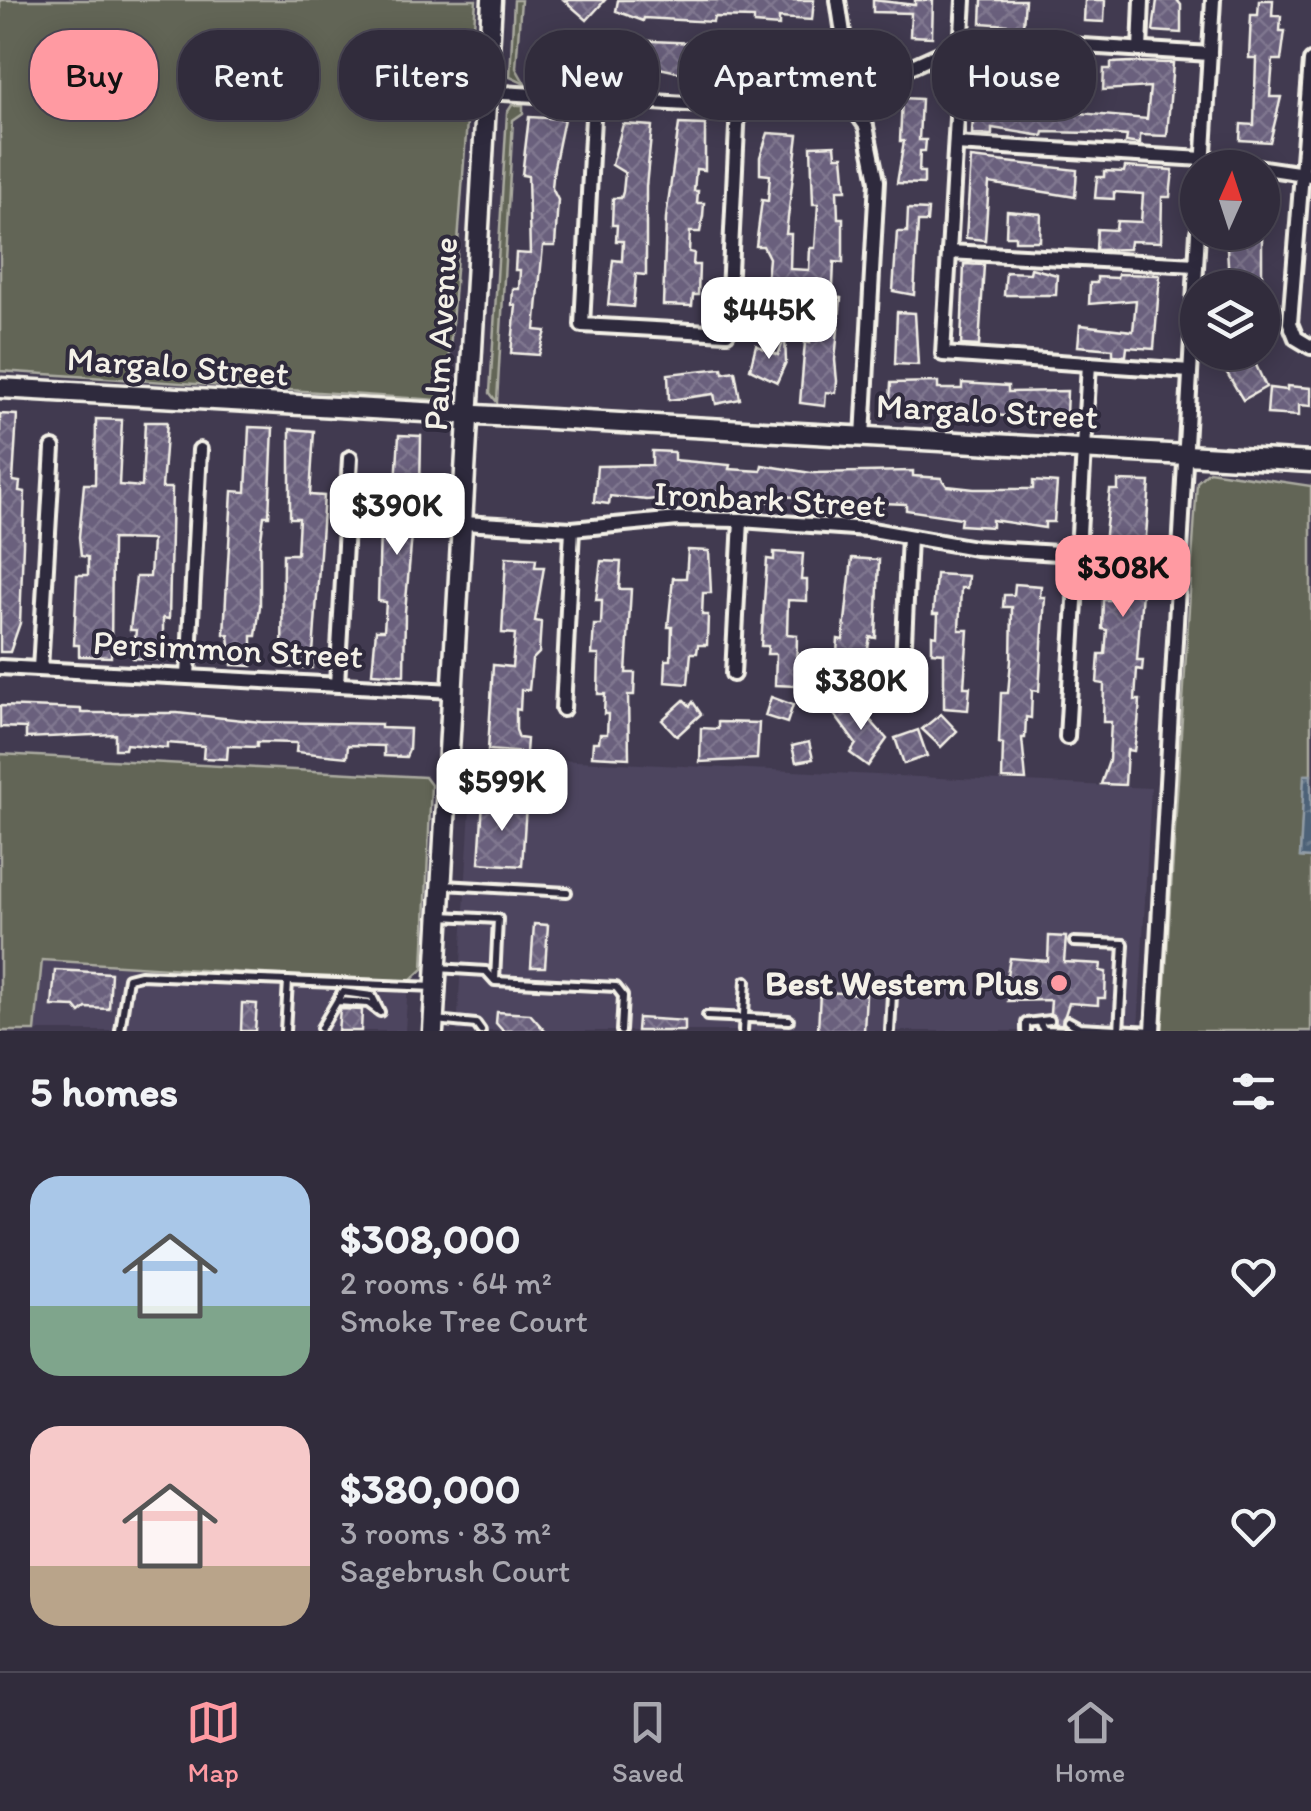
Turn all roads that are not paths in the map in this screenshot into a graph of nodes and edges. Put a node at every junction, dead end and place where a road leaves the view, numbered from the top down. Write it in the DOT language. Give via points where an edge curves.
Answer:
graph roads {
  1 [pos="492,0"];
  2 [pos="838,0"];
  3 [pos="964,0"];
  4 [pos="1142,0"];
  5 [pos="1213,0"];
  6 [pos="490,30"];
  7 [pos="842,30"];
  8 [pos="963,30"];
  9 [pos="1096,47"];
  10 [pos="1140,50"];
  11 [pos="1210,54"];
  12 [pos="1311,61"];
  13 [pos="484,120"];
  14 [pos="593,120"];
  15 [pos="737,120"];
  16 [pos="861,120"];
  17 [pos="867,120"];
  18 [pos="957,120"];
  19 [pos="866,126"];
  20 [pos="956,144"];
  21 [pos="1204,150"];
  22 [pos="1180,161"];
  23 [pos="1280,171"];
  24 [pos="1306,174"];
  25 [pos="1197,250"];
  26 [pos="949,252"];
  27 [pos="1196,265"];
  28 [pos="1311,347"];
  29 [pos="1089,364"];
  30 [pos="1190,371"];
  31 [pos="0,388"];
  32 [pos="468,416"];
  33 [pos="863,437"];
  34 [pos="52,448"];
  35 [pos="1084,449"];
  36 [pos="200,450"];
  37 [pos="1184,454"];
  38 [pos="350,458"];
  39 [pos="1311,462"];
  40 [pos="741,520"];
  41 [pos="463,523"];
  42 [pos="572,529"];
  43 [pos="910,537"];
  44 [pos="1074,554"];
  45 [pos="0,668"];
  46 [pos="40,670"];
  47 [pos="732,674"];
  48 [pos="188,676"];
  49 [pos="337,684"];
  50 [pos="902,684"];
  51 [pos="453,692"];
  52 [pos="563,708"];
  53 [pos="1067,737"];
  54 [pos="442,885"];
  55 [pos="568,892"];
  56 [pos="440,916"];
  57 [pos="1074,942"];
  58 [pos="437,968"];
  59 [pos="288,981"];
  60 [pos="495,981"];
  61 [pos="746,981"];
  62 [pos="436,988"];
  63 [pos="892,995"];
  64 [pos="336,1000"];
  65 [pos="707,1016"];
  66 [pos="744,1018"];
  67 [pos="789,1020"];
  68 [pos="1050,1020"];
  69 [pos="1068,1022"];
  70 [pos="1040,1024"];
  71 [pos="434,1025"];
  72 [pos="321,1028"];
  73 [pos="1076,1030"];
  74 [pos="1119,1030"];
  75 [pos="120,1031"];
  76 [pos="285,1031"];
  77 [pos="482,1031"];
  78 [pos="621,1031"];
  79 [pos="743,1031"];
  80 [pos="890,1031"];
  81 [pos="1026,1031"];
  82 [pos="1153,1031"];
  1 -- 6 [label="street, Palm Avenue"];
  2 -- 7 [label="street"];
  3 -- 8 [label="street"];
  4 -- 10 [label="street"];
  5 -- 11 [label="street"];
  9 -- 10 [label="street"];
  10 -- 11 [label="street"];
  11 -- 21 [label="street"];
  12 -- 24 [label="street"];
  13 -- 32 [label="street, Palm Avenue"];
  14 -- 15 [label="street" via="582,324 727,332"];
  16 -- 19 [label="street"];
  17 -- 19 [label="street"];
  18 -- 20 [label="street"];
  19 -- 33 [label="street" via="877,196"];
  20 -- 22 [label="street"];
  20 -- 26 [label="street"];
  23 -- 24 [label="street"];
  24 -- 28 [label="street" via="1290,323 1296,338"];
  25 -- 27 [label="street"];
  26 -- 27 [label="street"];
  26 -- 29 [label="street" via="943,354"];
  27 -- 30 [label="street"];
  29 -- 30 [label="street"];
  29 -- 35 [label="street"];
  30 -- 37 [label="street"];
  31 -- 32 [label="street, Margalo Street"];
  32 -- 33 [label="street, Margalo Street"];
  32 -- 41 [label="street, Palm Avenue"];
  33 -- 35 [label="street, Margalo Street"];
  34 -- 46 [label="street"];
  35 -- 37 [label="street, Margalo Street"];
  35 -- 44 [label="street"];
  36 -- 48 [label="street"];
  37 -- 39 [label="street, Margalo Street"];
  37 -- 82 [label="street"];
  38 -- 49 [label="street"];
  40 -- 42 [label="street, Ironbark Street"];
  40 -- 43 [label="street, Ironbark Street"];
  40 -- 47 [label="street"];
  41 -- 42 [label="street, Ironbark Street"];
  41 -- 51 [label="street, Palm Avenue"];
  42 -- 52 [label="street"];
  43 -- 44 [label="street, Ironbark Street"];
  43 -- 50 [label="street"];
  44 -- 53 [label="street"];
  45 -- 46 [label="street, Persimmon Street"];
  46 -- 48 [label="street, Persimmon Street"];
  48 -- 49 [label="street, Persimmon Street"];
  49 -- 51 [label="street, Persimmon Street"];
  51 -- 54 [label="street, Palm Avenue"];
  54 -- 55 [label="lane"];
  54 -- 56 [label="street, Palm Avenue"];
  56 -- 58 [label="street, Palm Avenue"];
  56 -- 60 [label="lane" via="498,919"];
  57 -- 74 [label="lane" via="1124,944"];
  58 -- 60 [label="lane" via="486,971"];
  58 -- 62 [label="street, Palm Avenue"];
  59 -- 62 [label="lane"];
  59 -- 75 [label="lane" via="128,978"];
  59 -- 76 [label="lane"];
  60 -- 78 [label="lane" via="616,987 623,996"];
  61 -- 66 [label="lane"];
  62 -- 71 [label="street, Palm Avenue"];
  63 -- 80 [label="lane"];
  64 -- 64 [label="lane" via="342,992 361,992 372,996 380,1012"];
  64 -- 72 [label="lane"];
  65 -- 66 [label="lane"];
  66 -- 67 [label="lane"];
  66 -- 79 [label="lane"];
  68 -- 70 [label="lane"];
  69 -- 73 [label="lane"];
  70 -- 73 [label="lane" via="1044,1030"];
  70 -- 81 [label="lane" via="1026,1024"];
  71 -- 77 [label="lane" via="476,1024"];
  73 -- 74 [label="lane"];
  74 -- 82 [label="lane"];
}
